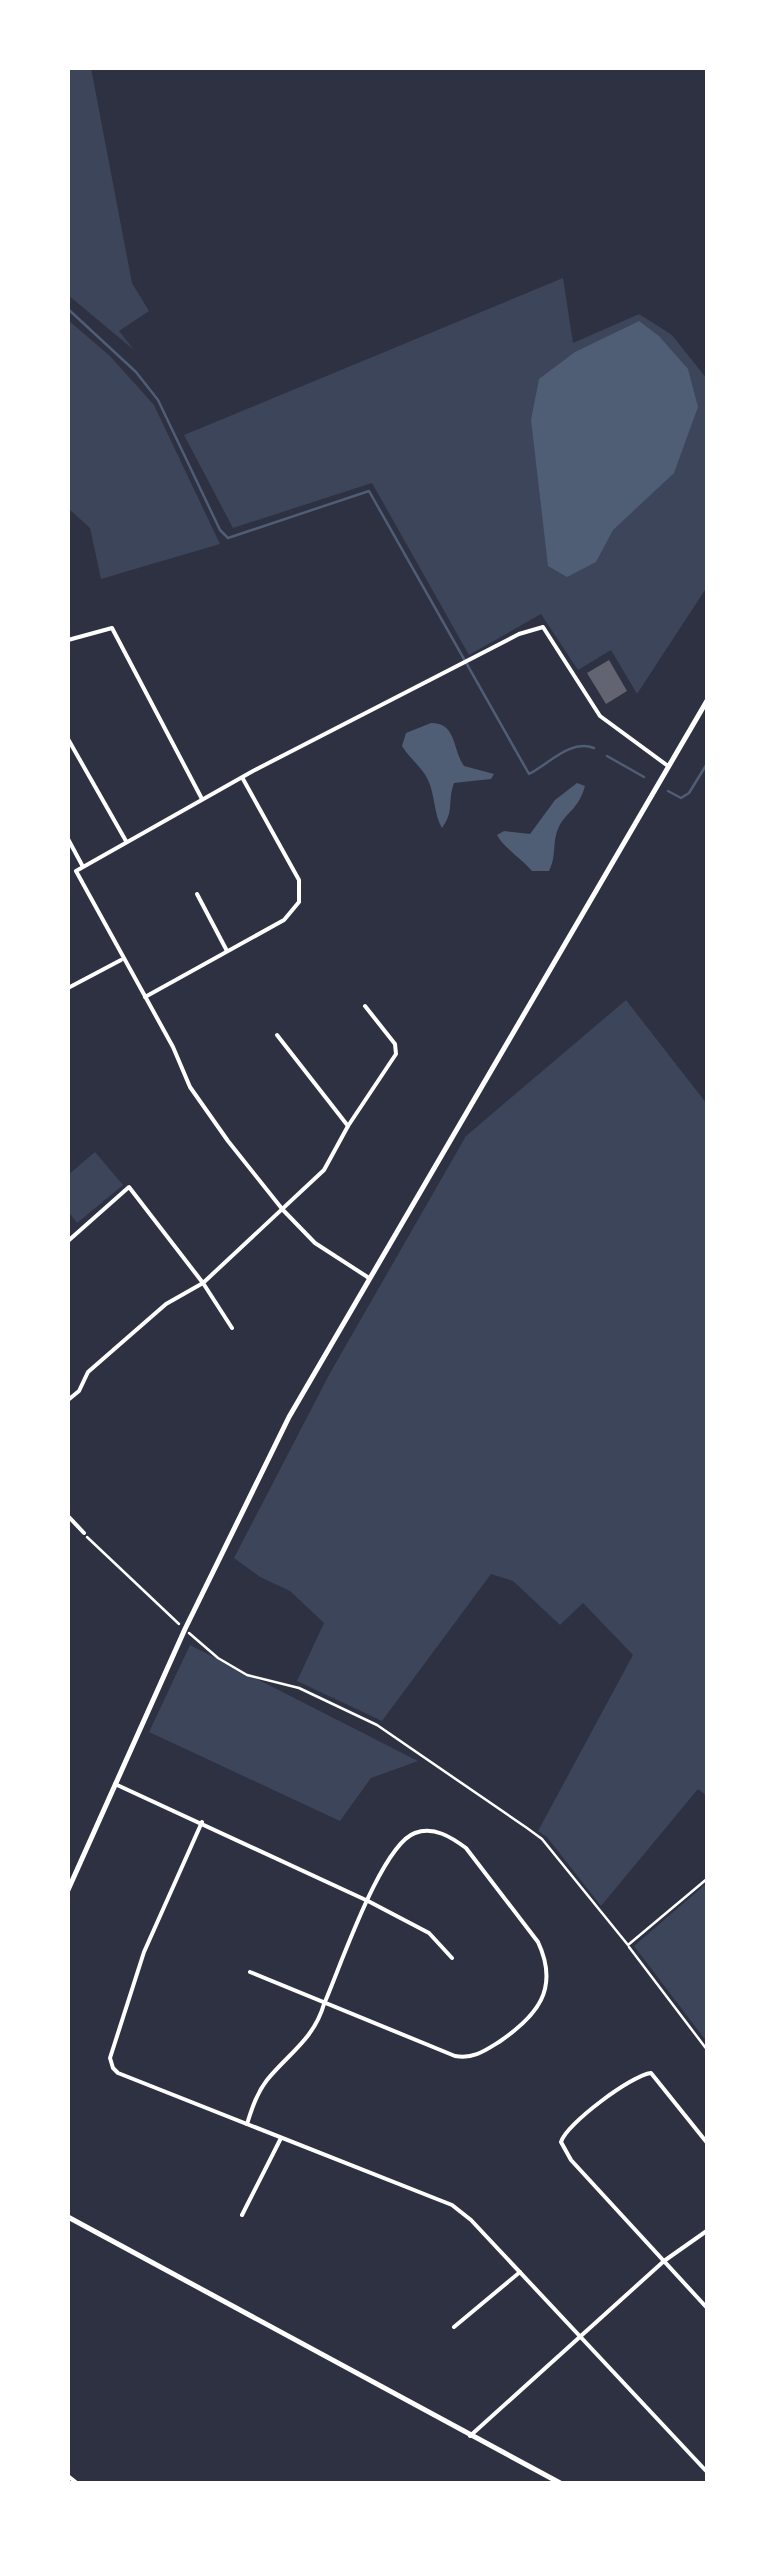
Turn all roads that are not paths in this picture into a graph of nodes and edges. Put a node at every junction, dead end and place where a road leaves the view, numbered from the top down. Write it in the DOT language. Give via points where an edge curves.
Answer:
graph roads {
  1 [pos="68,640"];
  2 [pos="708,698"];
  3 [pos="68,738"];
  4 [pos="668,766"];
  5 [pos="243,778"];
  6 [pos="202,799"];
  7 [pos="68,839"];
  8 [pos="126,842"];
  9 [pos="83,866"];
  10 [pos="197,894"];
  11 [pos="227,951"];
  12 [pos="122,959"];
  13 [pos="68,988"];
  14 [pos="145,997"];
  15 [pos="365,1006"];
  16 [pos="277,1035"];
  17 [pos="348,1126"];
  18 [pos="283,1210"];
  19 [pos="68,1241"];
  20 [pos="369,1278"];
  21 [pos="203,1284"];
  22 [pos="232,1328"];
  23 [pos="68,1400"];
  24 [pos="68,1516"];
  25 [pos="84,1534"];
  26 [pos="115,1784"];
  27 [pos="202,1822"];
  28 [pos="68,1890"];
  29 [pos="368,1901"];
  30 [pos="452,1958"];
  31 [pos="250,1972"];
  32 [pos="324,2004"];
  33 [pos="247,2124"];
  34 [pos="282,2138"];
  35 [pos="708,2144"];
  36 [pos="242,2216"];
  37 [pos="68,2217"];
  38 [pos="708,2230"];
  39 [pos="664,2261"];
  40 [pos="520,2272"];
  41 [pos="708,2308"];
  42 [pos="454,2327"];
  43 [pos="580,2338"];
  44 [pos="470,2436"];
  45 [pos="708,2473"];
  46 [pos="68,2476"];
  47 [pos="74,2482"];
  48 [pos="562,2484"];
  1 -- 6 [label="street" via="112,628"];
  2 -- 4 [label="street"];
  3 -- 8 [label="street"];
  4 -- 5 [label="street" via="600,716 543,627"];
  4 -- 20 [label="street"];
  5 -- 6 [label="street"];
  5 -- 11 [label="street" via="288,857 300,893 284,920"];
  6 -- 8 [label="street"];
  7 -- 9 [label="street"];
  8 -- 9 [label="street"];
  9 -- 12 [label="street" via="76,871"];
  10 -- 11 [label="street"];
  11 -- 14 [label="street"];
  12 -- 13 [label="street"];
  12 -- 14 [label="street"];
  14 -- 18 [label="street" via="196,1096"];
  15 -- 17 [label="street" via="396,1054"];
  16 -- 17 [label="street"];
  17 -- 18 [label="street" via="324,1170"];
  18 -- 20 [label="street" via="315,1244"];
  18 -- 21 [label="street"];
  19 -- 21 [label="street" via="128,1187"];
  20 -- 26 [label="street" via="289,1417"];
  21 -- 22 [label="street"];
  21 -- 23 [label="street" via="166,1304 88,1372"];
  24 -- 25 [label="street"];
  26 -- 27 [label="street"];
  26 -- 28 [label="street"];
  27 -- 29 [label="street"];
  27 -- 33 [label="street" via="144,1952 110,2058 113,2068"];
  29 -- 30 [label="street" via="429,1933"];
  29 -- 32 [label="street"];
  29 -- 32 [label="street" via="399,1842 430,1830 450,1836 538,1942 548,1974 544,1995 520,2026 469,2058"];
  31 -- 32 [label="street"];
  32 -- 33 [label="street" via="306,2040 257,2096"];
  33 -- 34 [label="street"];
  34 -- 36 [label="street"];
  34 -- 40 [label="street" via="452,2205"];
  35 -- 39 [label="street" via="651,2073 632,2079 563,2134 571,2160"];
  37 -- 44 [label="street"];
  38 -- 39 [label="street"];
  39 -- 41 [label="street"];
  39 -- 43 [label="street"];
  40 -- 42 [label="street"];
  40 -- 43 [label="street"];
  43 -- 44 [label="street"];
  43 -- 45 [label="street"];
  44 -- 48 [label="street"];
  46 -- 47 [label="street"];
}
